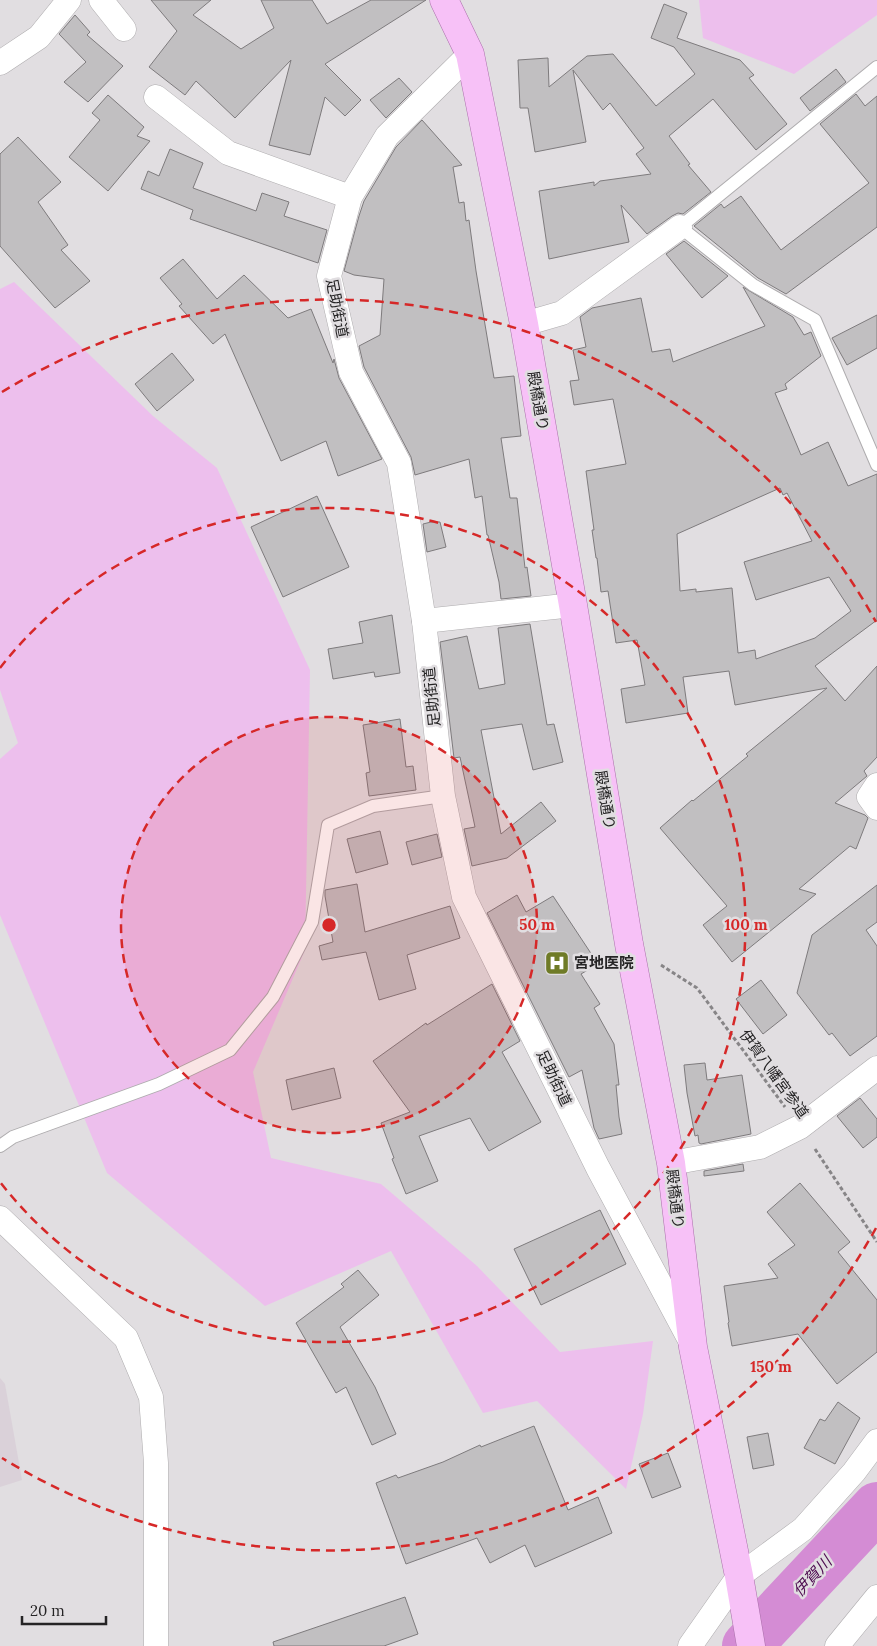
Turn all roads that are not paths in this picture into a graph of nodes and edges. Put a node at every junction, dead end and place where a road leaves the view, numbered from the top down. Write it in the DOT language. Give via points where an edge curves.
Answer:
graph roads {
  1 [pos="69,0"];
  2 [pos="101,0"];
  3 [pos="444,0"];
  4 [pos="124,29"];
  5 [pos="470,54"];
  6 [pos="0,63"];
  7 [pos="877,67"];
  8 [pos="156,98"];
  9 [pos="350,197"];
  10 [pos="680,227"];
  11 [pos="524,324"];
  12 [pos="877,465"];
  13 [pos="573,605"];
  14 [pos="424,621"];
  15 [pos="877,785"];
  16 [pos="443,796"];
  17 [pos="877,808"];
  18 [pos="877,1068"];
  19 [pos="0,1146"];
  20 [pos="671,1163"];
  21 [pos="0,1218"];
  22 [pos="693,1347"];
  23 [pos="877,1441"];
  24 [pos="739,1576"];
  25 [pos="877,1597"];
  26 [pos="877,1624"];
  27 [pos="844,1638"];
  28 [pos="156,1646"];
  29 [pos="690,1646"];
  30 [pos="750,1646"];
  1 -- 6 [label="street" via="39,38"];
  2 -- 4 [label="street"];
  3 -- 5 [label="main road, 殿橋通り"];
  5 -- 9 [label="street, 足助街道" via="387,136"];
  5 -- 11 [label="main road, 殿橋通り"];
  7 -- 10 [label="lane"];
  8 -- 9 [label="street" via="228,153"];
  9 -- 14 [label="street, 足助街道" via="329,276 351,372 399,463"];
  10 -- 11 [label="street" via="562,313"];
  10 -- 12 [label="lane" via="753,285 815,320"];
  11 -- 13 [label="main road, 殿橋通り"];
  13 -- 14 [label="street"];
  13 -- 20 [label="main road, 殿橋通り" via="629,944"];
  14 -- 16 [label="street, 足助街道"];
  15 -- 17 [label="street" via="869,797"];
  16 -- 19 [label="lane" via="373,806 328,825 312,922 273,996 230,1050 159,1084 13,1137"];
  16 -- 22 [label="street, 足助街道" via="464,897 598,1168"];
  18 -- 20 [label="street" via="800,1127 760,1147"];
  20 -- 22 [label="main road, 殿橋通り"];
  21 -- 28 [label="street" via="126,1338 151,1397 156,1462"];
  22 -- 24 [label="main road, 殿橋通り"];
  23 -- 24 [label="street" via="804,1529"];
  24 -- 29 [label="street"];
  24 -- 30 [label="main road, 殿橋通り"];
  25 -- 27 [label="street"];
  26 -- 27 [label="street"];
}
